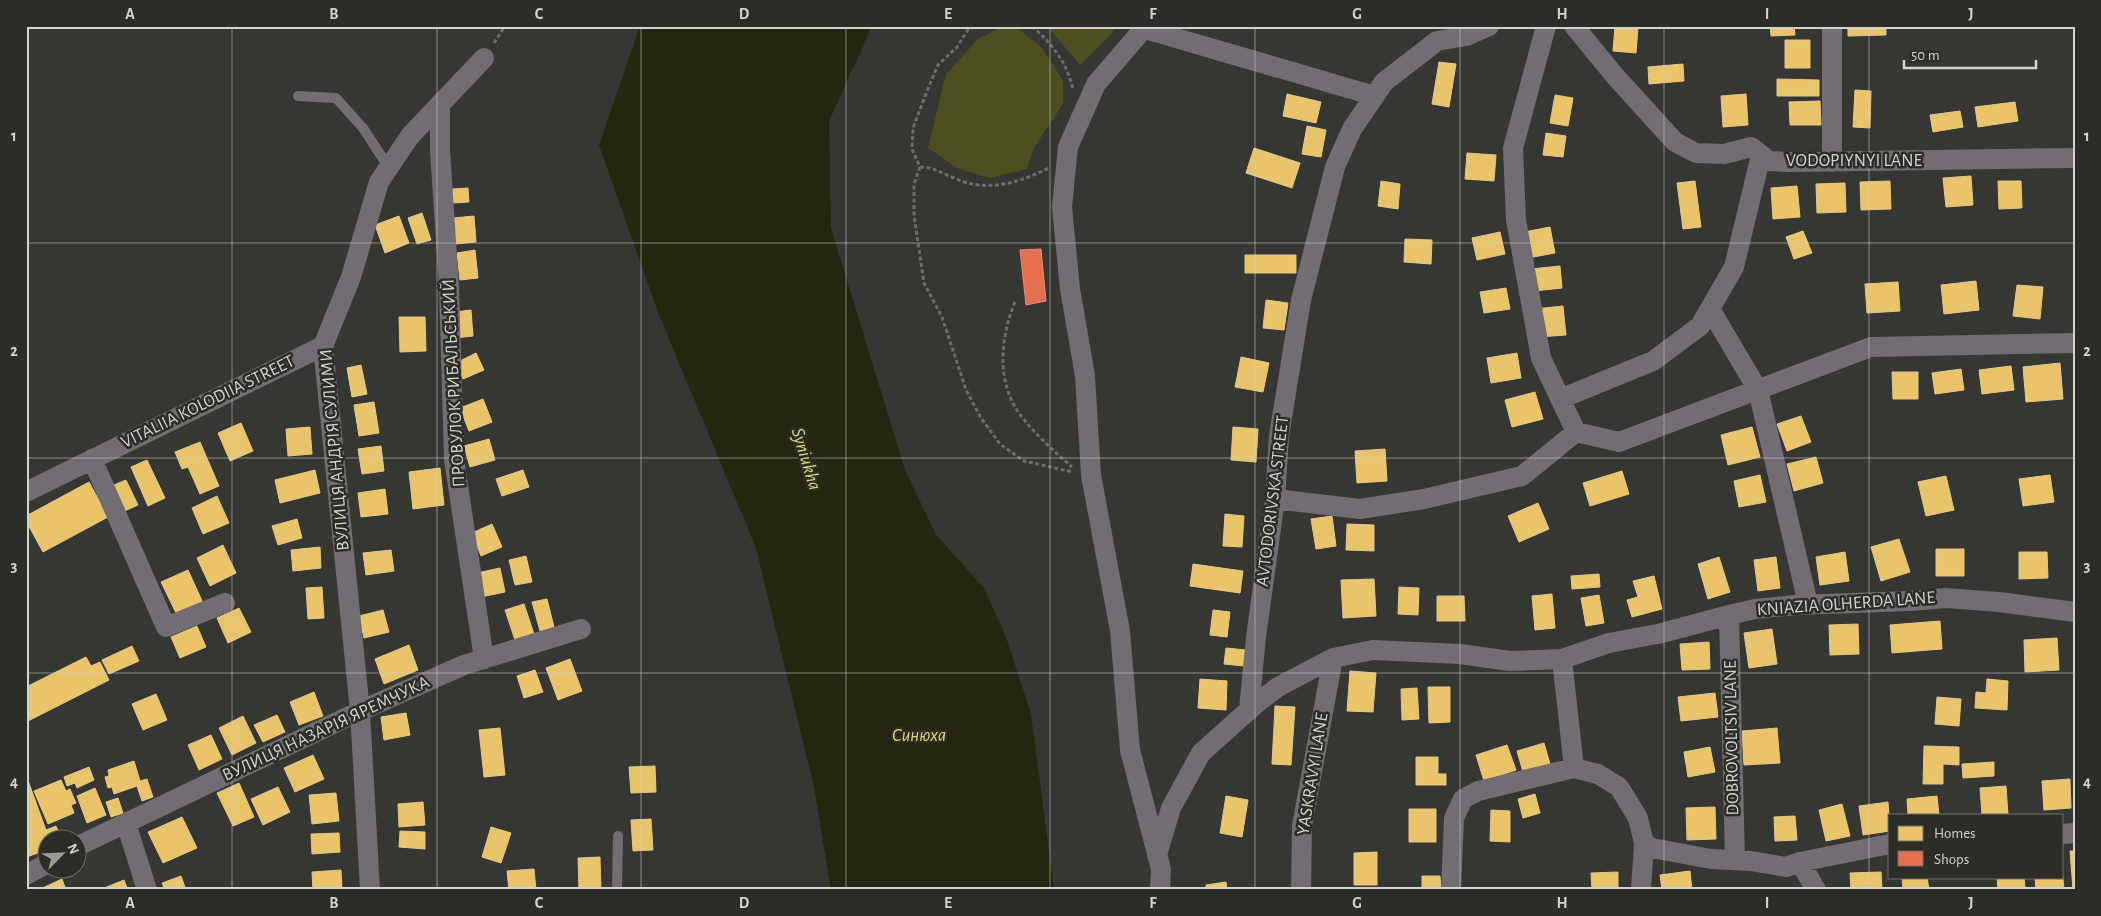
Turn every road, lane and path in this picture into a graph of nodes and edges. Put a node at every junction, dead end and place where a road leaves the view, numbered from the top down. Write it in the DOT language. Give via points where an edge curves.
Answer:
graph roads {
  1 [pos="974,26"];
  2 [pos="1032,26"];
  3 [pos="1489,26"];
  4 [pos="1546,26"];
  5 [pos="1574,26"];
  6 [pos="1832,26"];
  7 [pos="1145,27"];
  8 [pos="484,58"];
  9 [pos="298,96"];
  10 [pos="1375,96"];
  11 [pos="440,105"];
  12 [pos="1081,118"];
  13 [pos="1067,154"];
  14 [pos="1761,155"];
  15 [pos="2075,158"];
  16 [pos="1832,162"];
  17 [pos="920,167"];
  18 [pos="389,168"];
  19 [pos="1015,302"];
  20 [pos="1710,309"];
  21 [pos="2075,343"];
  22 [pos="323,346"];
  23 [pos="1758,390"];
  24 [pos="1560,399"];
  25 [pos="1576,432"];
  26 [pos="92,459"];
  27 [pos="26,492"];
  28 [pos="1275,499"];
  29 [pos="225,603"];
  30 [pos="1808,604"];
  31 [pos="2075,612"];
  32 [pos="1729,615"];
  33 [pos="581,629"];
  34 [pos="1333,658"];
  35 [pos="484,659"];
  36 [pos="1562,659"];
  37 [pos="1249,710"];
  38 [pos="360,711"];
  39 [pos="1574,768"];
  40 [pos="126,823"];
  41 [pos="618,836"];
  42 [pos="88,841"];
  43 [pos="1644,843"];
  44 [pos="1888,844"];
  45 [pos="1157,855"];
  46 [pos="1736,860"];
  47 [pos="1800,862"];
  48 [pos="38,868"];
  49 [pos="26,875"];
  50 [pos="146,890"];
  51 [pos="370,890"];
  52 [pos="617,890"];
  53 [pos="1160,890"];
  54 [pos="1301,890"];
  55 [pos="1451,890"];
  56 [pos="1641,890"];
  57 [pos="1816,890"];
  1 -- 17 [label="path" via="938,65 926,92 913,128 912,149"];
  2 -- 12 [label="path" via="1052,44 1069,75"];
  3 -- 10 [label="street, AVTODORIVSKA STREET" via="1466,36 1436,40 1384,82"];
  4 -- 24 [label="street" via="1513,148 1516,220 1540,358"];
  5 -- 14 [label="street, VODOPIYNYI LANE" via="1675,142 1696,153 1724,154 1751,148"];
  6 -- 16 [label="street"];
  7 -- 10 [label="street"];
  7 -- 12 [label="street" via="1096,84"];
  8 -- 11 [label="street, ВУЛИЦЯ АНДРІЯ СУЛИМИ"];
  9 -- 18 [label="lane" via="336,98 363,128"];
  10 -- 28 [label="street, AVTODORIVSKA STREET" via="1352,129 1335,167 1302,300 1279,436"];
  11 -- 18 [label="street, ВУЛИЦЯ АНДРІЯ СУЛИМИ" via="410,136"];
  11 -- 35 [label="street, ПРОВУЛОК РИБАЛЬСЬКИЙ" via="454,459"];
  12 -- 13 [label="street"];
  13 -- 17 [label="path" via="1049,168 1021,181 997,185 965,182"];
  13 -- 45 [label="street" via="1062,207 1070,289 1085,376 1091,475 1120,631 1130,750"];
  14 -- 16 [label="street, VODOPIYNYI LANE" via="1769,161"];
  14 -- 20 [label="street" via="1734,267"];
  15 -- 16 [label="street, VODOPIYNYI LANE"];
  17 -- 19 [label="path" via="914,184 914,215 924,283 942,318 966,390 1000,444 1024,461 1078,473 1036,432 1013,404 1007,389 1002,352"];
  18 -- 22 [label="street, ВУЛИЦЯ АНДРІЯ СУЛИМИ" via="379,182 351,277"];
  20 -- 23 [label="street"];
  20 -- 24 [label="street" via="1700,326 1653,361"];
  21 -- 23 [label="street" via="1871,347"];
  22 -- 26 [label="street, VITALIIA KOLODIIA STREET"];
  22 -- 38 [label="street, ВУЛИЦЯ АНДРІЯ СУЛИМИ"];
  23 -- 25 [label="street" via="1619,442"];
  23 -- 30 [label="street"];
  24 -- 25 [label="street"];
  25 -- 28 [label="street" via="1522,476 1424,499 1360,509"];
  26 -- 27 [label="street, VITALIIA KOLODIIA STREET"];
  26 -- 29 [label="street" via="166,627"];
  28 -- 37 [label="street, AVTODORIVSKA STREET"];
  30 -- 31 [label="street, KNIAZIA OLHERDA LANE" via="1946,598"];
  30 -- 32 [label="street, KNIAZIA OLHERDA LANE"];
  32 -- 36 [label="street, KNIAZIA OLHERDA LANE" via="1609,643"];
  32 -- 46 [label="street, DOBROVOLTSIV LANE"];
  33 -- 35 [label="street, ВУЛИЦЯ НАЗАРІЯ ЯРЕМЧУКА"];
  34 -- 36 [label="street, KNIAZIA OLHERDA LANE" via="1372,650 1460,654 1510,661"];
  34 -- 37 [label="street, KNIAZIA OLHERDA LANE" via="1278,687"];
  34 -- 54 [label="street, YASKRAVYI LANE" via="1302,826"];
  35 -- 38 [label="street, ВУЛИЦЯ НАЗАРІЯ ЯРЕМЧУКА"];
  36 -- 39 [label="street"];
  37 -- 45 [label="street" via="1201,753 1172,808"];
  38 -- 40 [label="street, ВУЛИЦЯ НАЗАРІЯ ЯРЕМЧУКА"];
  38 -- 51 [label="street, ВУЛИЦЯ АНДРІЯ СУЛИМИ"];
  39 -- 43 [label="street" via="1598,774 1619,787 1638,818"];
  39 -- 55 [label="street" via="1478,791 1462,799 1454,818"];
  40 -- 42 [label="street, ВУЛИЦЯ НАЗАРІЯ ЯРЕМЧУКА"];
  40 -- 50 [label="street"];
  41 -- 52 [label="lane"];
  43 -- 46 [label="street" via="1652,848"];
  43 -- 56 [label="street"];
  44 -- 47 [label="street"];
  45 -- 53 [label="street" via="1161,868"];
  46 -- 47 [label="street" via="1786,868"];
  47 -- 57 [label="street"];
  48 -- 49 [label="street"];
}
